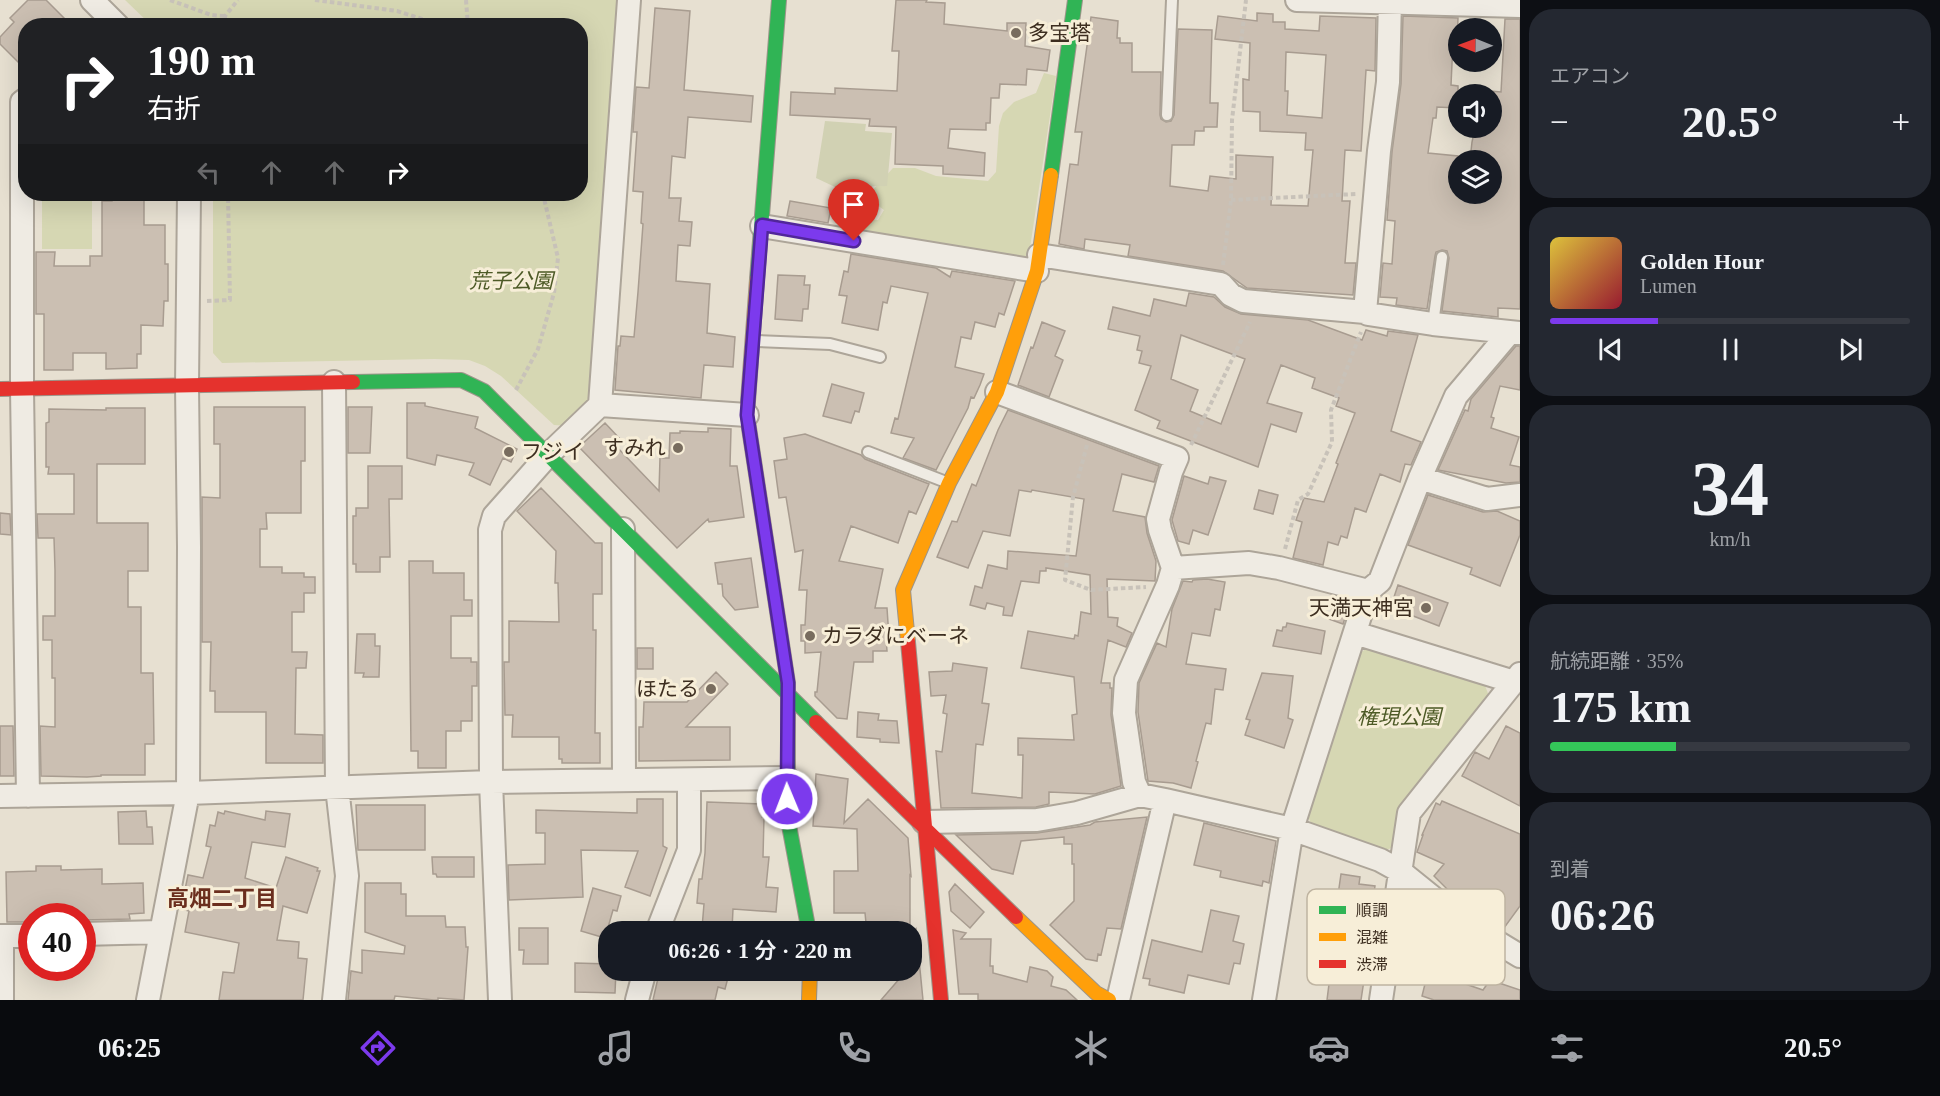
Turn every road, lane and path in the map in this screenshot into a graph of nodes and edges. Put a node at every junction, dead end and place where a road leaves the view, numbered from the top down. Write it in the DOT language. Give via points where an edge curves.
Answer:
graph roads {
  1 [pos="92,0"];
  2 [pos="170,0"];
  3 [pos="238,0"];
  4 [pos="315,0"];
  5 [pos="466,0"];
  6 [pos="629,0"];
  7 [pos="779,0"];
  8 [pos="1075,0"];
  9 [pos="1172,0"];
  10 [pos="1246,0"];
  11 [pos="1298,0"];
  12 [pos="1390,1"];
  13 [pos="1520,6"];
  14 [pos="225,16"];
  15 [pos="105,18"];
  16 [pos="419,18"];
  17 [pos="467,18"];
  18 [pos="1167,115"];
  19 [pos="1375,193"];
  20 [pos="1231,200"];
  21 [pos="22,201"];
  22 [pos="189,201"];
  23 [pos="228,201"];
  24 [pos="545,201"];
  25 [pos="762,225"];
  26 [pos="1442,257"];
  27 [pos="1038,263"];
  28 [pos="1221,284"];
  29 [pos="188,301"];
  30 [pos="1260,302"];
  31 [pos="1367,313"];
  32 [pos="1432,324"];
  33 [pos="1515,332"];
  34 [pos="753,341"];
  35 [pos="880,357"];
  36 [pos="334,382"];
  37 [pos="187,386"];
  38 [pos="0,389"];
  39 [pos="22,389"];
  40 [pos="997,392"];
  41 [pos="600,405"];
  42 [pos="505,411"];
  43 [pos="747,415"];
  44 [pos="1092,427"];
  45 [pos="868,452"];
  46 [pos="549,454"];
  47 [pos="1177,458"];
  48 [pos="1420,478"];
  49 [pos="949,483"];
  50 [pos="1520,495"];
  51 [pos="623,529"];
  52 [pos="1279,568"];
  53 [pos="1170,576"];
  54 [pos="1368,591"];
  55 [pos="1355,633"];
  56 [pos="1517,678"];
  57 [pos="788,696"];
  58 [pos="787,778"];
  59 [pos="624,780"];
  60 [pos="689,780"];
  61 [pos="491,782"];
  62 [pos="337,788"];
  63 [pos="188,793"];
  64 [pos="1140,795"];
  65 [pos="0,796"];
  66 [pos="28,796"];
  67 [pos="1165,800"];
  68 [pos="924,826"];
  69 [pos="1292,829"];
  70 [pos="1400,871"];
  71 [pos="1397,889"];
  72 [pos="1422,889"];
  73 [pos="661,921"];
  74 [pos="808,921"];
  75 [pos="160,932"];
  76 [pos="96,934"];
  77 [pos="1,936"];
  78 [pos="18,936"];
  79 [pos="1505,947"];
  80 [pos="1520,956"];
  81 [pos="642,981"];
  82 [pos="810,981"];
  83 [pos="1383,985"];
  84 [pos="2,1000"];
  85 [pos="148,1000"];
  86 [pos="334,1000"];
  87 [pos="500,1000"];
  88 [pos="637,1000"];
  89 [pos="809,1000"];
  90 [pos="941,1000"];
  91 [pos="1109,1000"];
  92 [pos="1118,1000"];
  93 [pos="1264,1000"];
  94 [pos="1381,1000"];
  1 -- 15 [label="street"];
  2 -- 14 [label="path"];
  3 -- 14 [label="path"];
  4 -- 16 [label="path" via="397,11"];
  5 -- 17 [label="path"];
  6 -- 41 [label="street"];
  7 -- 25 [label="street"];
  8 -- 27 [label="street"];
  9 -- 18 [label="lane"];
  10 -- 20 [label="path" via="1232,120"];
  11 -- 12 [label="street"];
  12 -- 13 [label="street"];
  12 -- 19 [label="street" via="1388,82"];
  19 -- 20 [label="path"];
  19 -- 31 [label="street"];
  20 -- 28 [label="path"];
  21 -- 39 [label="street"];
  22 -- 29 [label="street"];
  23 -- 29 [label="path" via="230,300"];
  24 -- 42 [label="path" via="558,258 554,293 538,349"];
  25 -- 27 [label="street"];
  25 -- 34 [label="street"];
  26 -- 32 [label="lane"];
  27 -- 28 [label="street"];
  27 -- 40 [label="street"];
  28 -- 30 [label="street" via="1231,295"];
  29 -- 37 [label="street"];
  30 -- 31 [label="street"];
  30 -- 47 [label="path" via="1190,446"];
  31 -- 32 [label="street"];
  31 -- 52 [label="path" via="1330,410 1332,442 1308,494 1298,500"];
  32 -- 33 [label="street"];
  33 -- 48 [label="street" via="1456,396"];
  34 -- 35 [label="lane" via="830,344"];
  34 -- 43 [label="street"];
  36 -- 37 [label="street"];
  36 -- 42 [label="street" via="461,380 484,391"];
  36 -- 62 [label="street"];
  37 -- 39 [label="street"];
  37 -- 63 [label="street"];
  38 -- 39 [label="street"];
  39 -- 66 [label="street"];
  40 -- 44 [label="street"];
  40 -- 49 [label="street"];
  41 -- 43 [label="street"];
  41 -- 46 [label="street"];
  42 -- 46 [label="street"];
  43 -- 57 [label="street"];
  44 -- 47 [label="street"];
  44 -- 53 [label="path" via="1073,497 1065,580 1091,590"];
  45 -- 49 [label="lane"];
  46 -- 51 [label="street"];
  46 -- 61 [label="street" via="494,516 490,530"];
  47 -- 53 [label="street" via="1158,519"];
  48 -- 50 [label="street" via="1486,499"];
  48 -- 54 [label="street" via="1380,580"];
  49 -- 68 [label="street" via="903,590"];
  51 -- 57 [label="street"];
  51 -- 59 [label="street"];
  52 -- 53 [label="street" via="1249,564"];
  52 -- 54 [label="street"];
  53 -- 64 [label="street" via="1126,680 1124,713 1134,782"];
  54 -- 55 [label="street"];
  55 -- 56 [label="street"];
  55 -- 69 [label="street"];
  56 -- 70 [label="street" via="1409,813"];
  57 -- 58 [label="street"];
  57 -- 68 [label="street"];
  58 -- 60 [label="street"];
  58 -- 74 [label="street" via="788,820"];
  59 -- 60 [label="street"];
  59 -- 61 [label="street"];
  60 -- 73 [label="street" via="689,850"];
  61 -- 62 [label="street"];
  61 -- 87 [label="street"];
  62 -- 63 [label="street"];
  62 -- 86 [label="street" via="347,876"];
  63 -- 66 [label="street"];
  63 -- 75 [label="street"];
  64 -- 67 [label="street"];
  64 -- 68 [label="street" via="1037,820"];
  65 -- 66 [label="street"];
  67 -- 69 [label="street"];
  67 -- 92 [label="street"];
  68 -- 90 [label="street"];
  68 -- 91 [label="street" via="1079,978"];
  69 -- 70 [label="street" via="1380,860"];
  69 -- 93 [label="street"];
  70 -- 71 [label="street"];
  70 -- 72 [label="street"];
  75 -- 76 [label="street"];
  75 -- 85 [label="street"];
  77 -- 78 [label="street"];
  77 -- 84 [label="street"];
  79 -- 80 [label="street"];
  81 -- 88 [label="street"];
  82 -- 89 [label="street"];
  83 -- 94 [label="street"];
}
